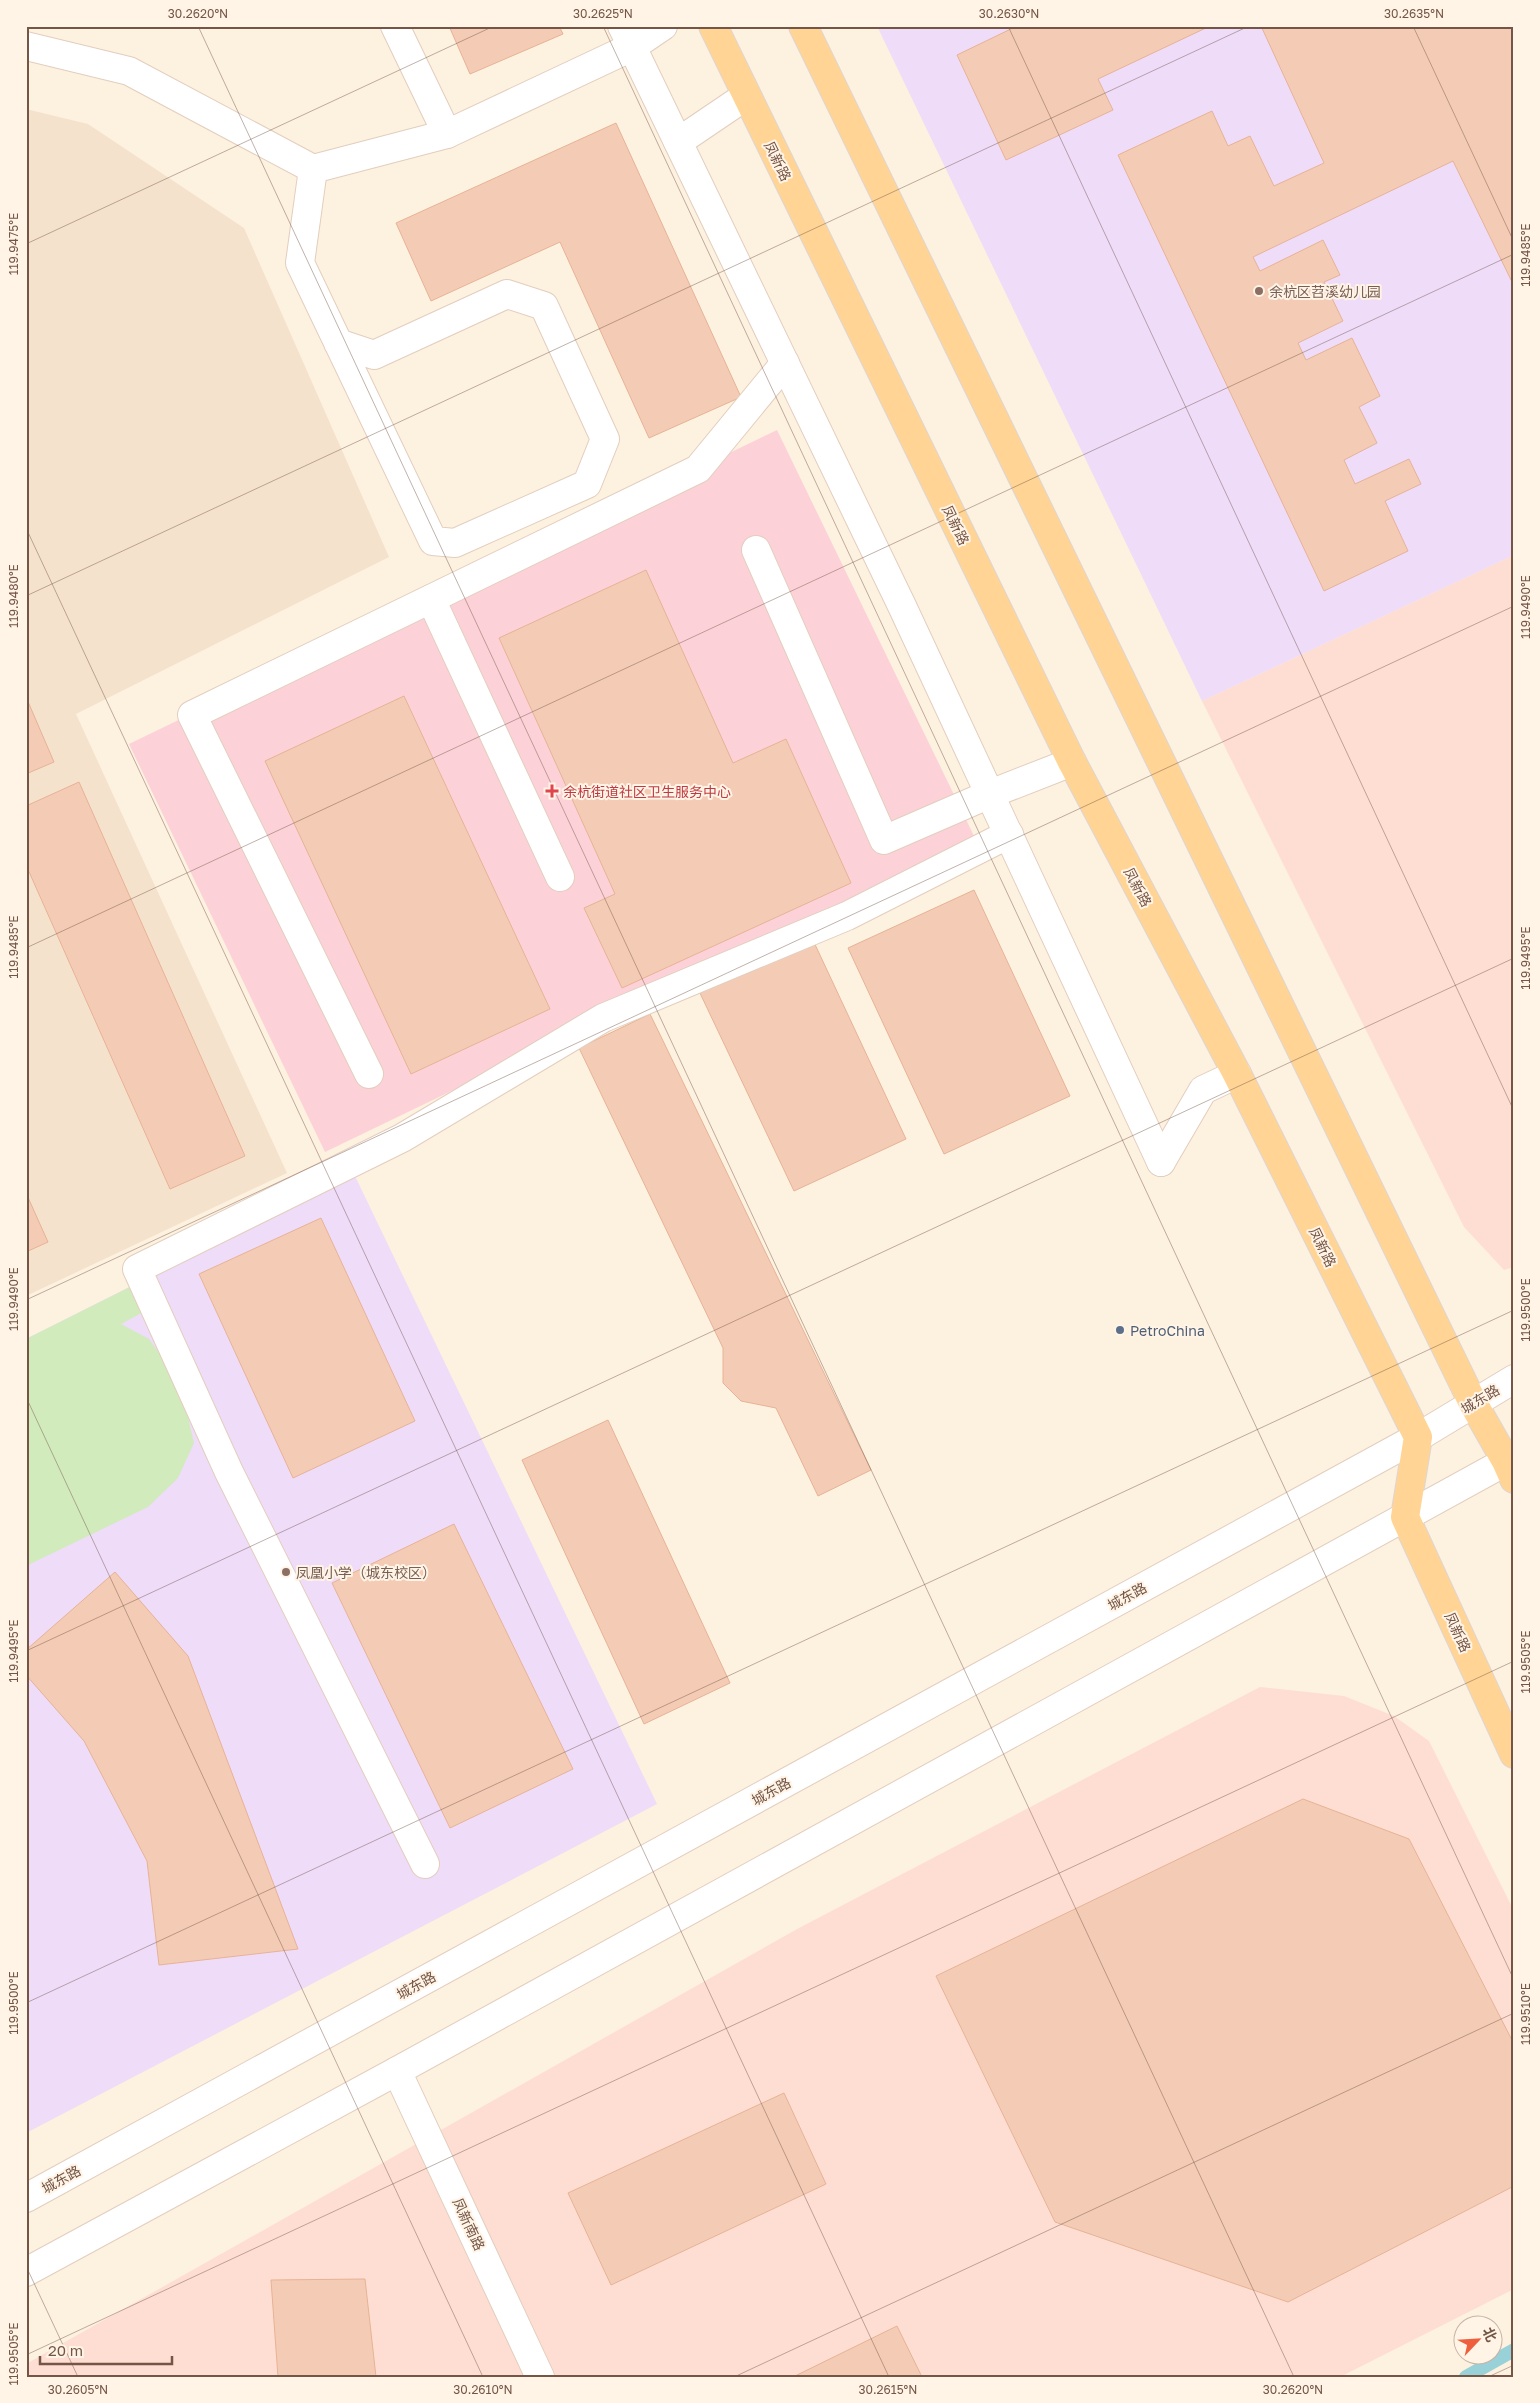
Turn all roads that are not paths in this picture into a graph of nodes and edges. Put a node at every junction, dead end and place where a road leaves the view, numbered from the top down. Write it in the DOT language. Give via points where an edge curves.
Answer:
graph roads {
  1 [pos="395,26"];
  2 [pos="663,26"];
  3 [pos="713,26"];
  4 [pos="803,26"];
  5 [pos="627,36"];
  6 [pos="26,46"];
  7 [pos="746,96"];
  8 [pos="447,134"];
  9 [pos="678,142"];
  10 [pos="313,169"];
  11 [pos="338,343"];
  12 [pos="785,363"];
  13 [pos="756,550"];
  14 [pos="431,599"];
  15 [pos="1072,762"];
  16 [pos="990,794"];
  17 [pos="1009,834"];
  18 [pos="560,877"];
  19 [pos="369,1074"];
  20 [pos="1237,1074"];
  21 [pos="1514,1379"];
  22 [pos="1473,1403"];
  23 [pos="1418,1437"];
  24 [pos="1511,1466"];
  25 [pos="1405,1517"];
  26 [pos="1514,1754"];
  27 [pos="425,1864"];
  28 [pos="397,2071"];
  29 [pos="26,2198"];
  30 [pos="26,2272"];
  31 [pos="540,2377"];
  1 -- 8 [label="street"];
  2 -- 5 [label="street"];
  3 -- 7 [label="main road, 凤新路"];
  4 -- 22 [label="main road"];
  5 -- 8 [label="street"];
  5 -- 9 [label="street"];
  6 -- 10 [label="street" via="130,71"];
  7 -- 9 [label="street"];
  7 -- 15 [label="main road, 凤新路"];
  8 -- 10 [label="street"];
  9 -- 12 [label="street"];
  10 -- 11 [label="street" via="300,263"];
  11 -- 11 [label="street" via="433,541 455,543 587,484 605,439 544,306 508,294 374,355"];
  12 -- 14 [label="street" via="698,469"];
  12 -- 16 [label="street"];
  13 -- 16 [label="street" via="884,840"];
  14 -- 18 [label="street"];
  14 -- 19 [label="street" via="192,715"];
  15 -- 16 [label="street"];
  15 -- 20 [label="main road, 凤新路"];
  16 -- 17 [label="street"];
  17 -- 20 [label="street" via="1161,1162 1203,1090"];
  17 -- 27 [label="street" via="847,916 603,1018 402,1138 137,1269 229,1472"];
  20 -- 23 [label="main road, 凤新路"];
  21 -- 22 [label="street, 城东路"];
  22 -- 23 [label="street, 城东路"];
  22 -- 24 [label="main road"];
  23 -- 25 [label="main road"];
  23 -- 29 [label="street, 城东路"];
  24 -- 25 [label="street"];
  25 -- 26 [label="main road, 凤新路"];
  25 -- 28 [label="street"];
  28 -- 30 [label="street"];
  28 -- 31 [label="street, 凤新南路"];
}
